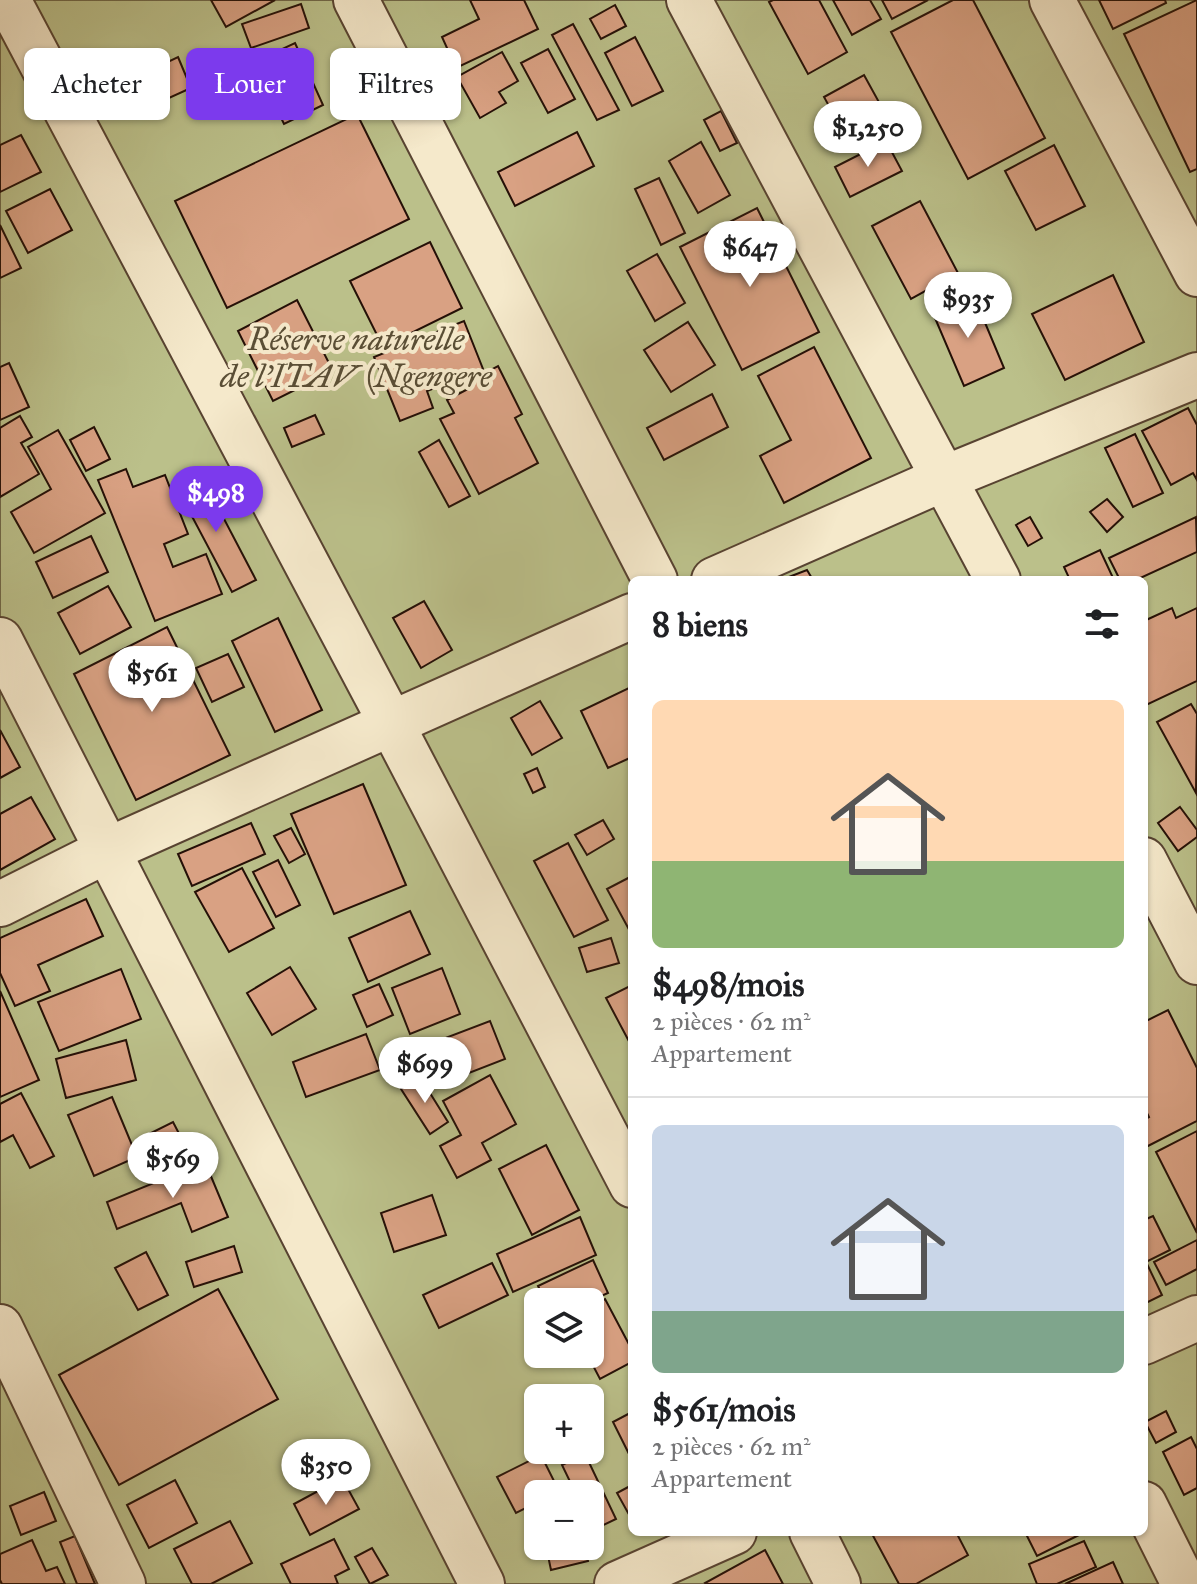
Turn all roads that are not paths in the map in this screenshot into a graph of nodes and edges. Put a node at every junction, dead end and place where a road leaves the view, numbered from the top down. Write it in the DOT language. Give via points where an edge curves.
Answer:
graph roads {
  1 [pos="8,0"];
  2 [pos="356,0"];
  3 [pos="689,0"];
  4 [pos="1052,0"];
  5 [pos="1197,274"];
  6 [pos="1197,375"];
  7 [pos="945,478"];
  8 [pos="653,576"];
  9 [pos="723,576"];
  10 [pos="996,576"];
  11 [pos="628,618"];
  12 [pos="0,640"];
  13 [pos="391,723"];
  14 [pos="108,850"];
  15 [pos="1148,868"];
  16 [pos="0,904"];
  17 [pos="1197,962"];
  18 [pos="628,1177"];
  19 [pos="1197,1318"];
  20 [pos="0,1327"];
  21 [pos="1148,1340"];
  22 [pos="1148,1512"];
  23 [pos="725,1536"];
  24 [pos="814,1536"];
  25 [pos="123,1584"];
  26 [pos="482,1584"];
  27 [pos="617,1584"];
  28 [pos="838,1584"];
  29 [pos="1184,1584"];
  1 -- 13 [label="street"];
  2 -- 8 [label="street"];
  3 -- 7 [label="street"];
  4 -- 5 [label="street"];
  6 -- 7 [label="street"];
  7 -- 9 [label="street"];
  7 -- 10 [label="street"];
  11 -- 13 [label="street"];
  12 -- 14 [label="street"];
  13 -- 14 [label="street"];
  13 -- 18 [label="street"];
  14 -- 16 [label="street"];
  14 -- 26 [label="street"];
  15 -- 17 [label="street"];
  19 -- 21 [label="street"];
  20 -- 25 [label="street"];
  22 -- 29 [label="street"];
  23 -- 27 [label="street"];
  24 -- 28 [label="street"];
}
